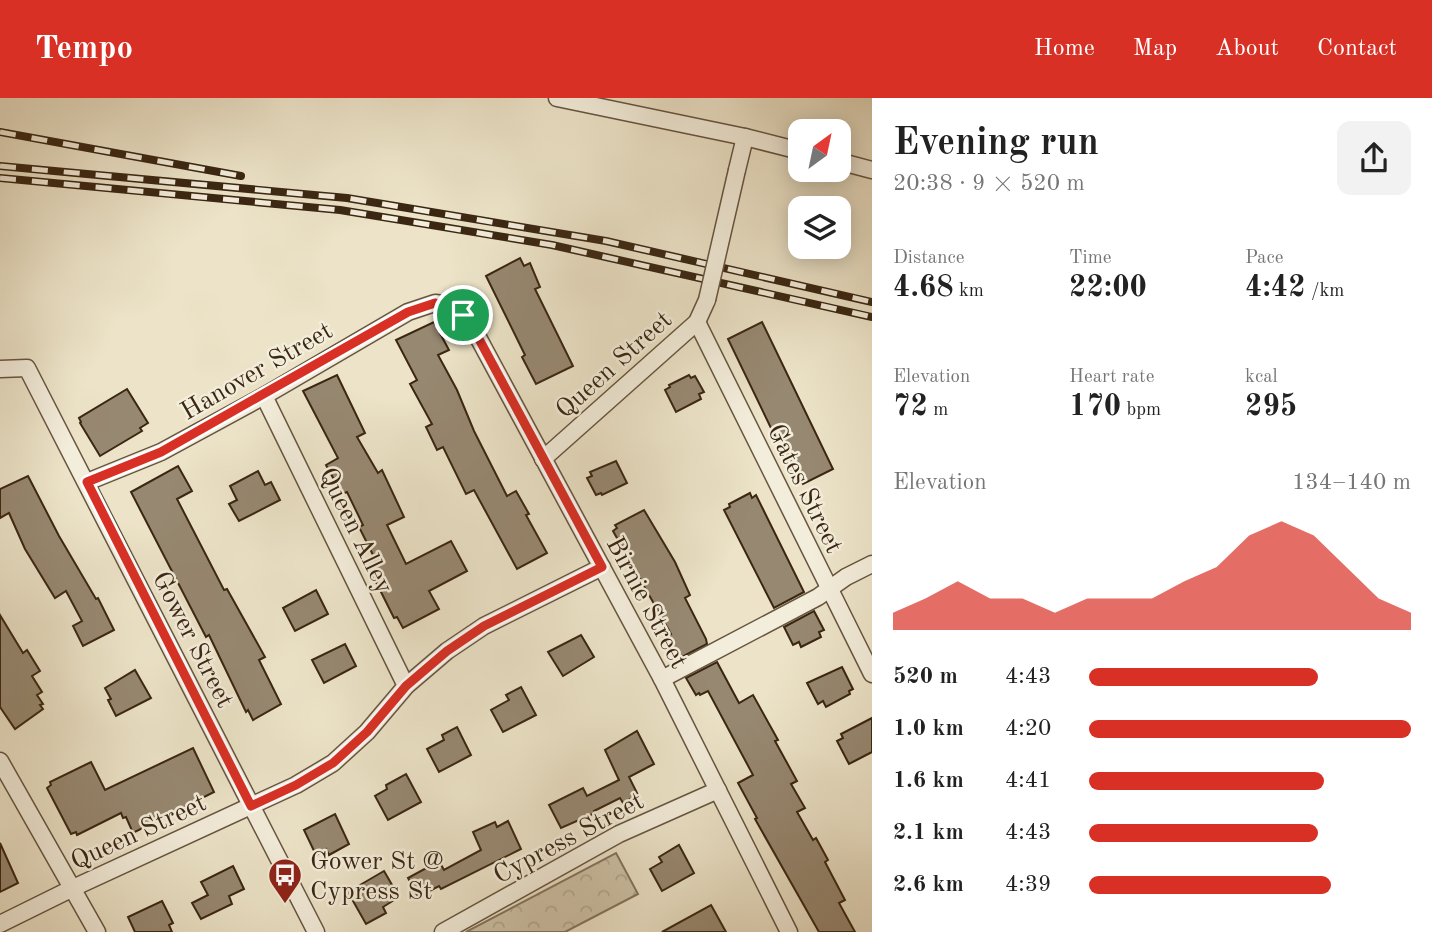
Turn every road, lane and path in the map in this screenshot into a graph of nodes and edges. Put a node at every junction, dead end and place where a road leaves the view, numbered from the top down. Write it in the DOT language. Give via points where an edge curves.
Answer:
graph roads {
  1 [pos="557,98"];
  2 [pos="745,137"];
  3 [pos="788,148"];
  4 [pos="851,164"];
  5 [pos="872,170"];
  6 [pos="450,305"];
  7 [pos="697,322"];
  8 [pos="0,369"];
  9 [pos="264,396"];
  10 [pos="543,459"];
  11 [pos="87,482"];
  12 [pos="872,564"];
  13 [pos="602,567"];
  14 [pos="829,589"];
  15 [pos="872,674"];
  16 [pos="662,679"];
  17 [pos="406,686"];
  18 [pos="0,761"];
  19 [pos="718,790"];
  20 [pos="251,806"];
  21 [pos="74,888"];
  22 [pos="0,924"];
  23 [pos="97,932"];
  24 [pos="316,932"];
  25 [pos="443,932"];
  26 [pos="789,932"];
  1 -- 2 [label="street"];
  2 -- 3 [label="street"];
  2 -- 7 [label="street, Queen Street, bridge" via="707,300"];
  4 -- 5 [label="street"];
  6 -- 9 [label="street, Hanover Street" via="435,303 408,312"];
  6 -- 10 [label="street, Birnie Street" via="473,328"];
  7 -- 10 [label="street, Queen Street"];
  7 -- 14 [label="street, Gates Street"];
  8 -- 11 [label="street, Gower Street" via="27,368"];
  9 -- 11 [label="street, Hanover Street" via="161,452"];
  9 -- 17 [label="street, Queen Alley"];
  10 -- 13 [label="street, Birnie Street"];
  11 -- 20 [label="street, Gower Street"];
  12 -- 14 [label="street"];
  13 -- 16 [label="street, Birnie Street"];
  13 -- 17 [label="street, Queen Street" via="484,626"];
  14 -- 15 [label="street, Gates Street"];
  14 -- 16 [label="street"];
  16 -- 19 [label="street, Birnie Street"];
  17 -- 20 [label="street, Queen Street" via="333,763"];
  18 -- 21 [label="street"];
  19 -- 25 [label="street, Cypress Street" via="619,834"];
  19 -- 26 [label="street, Birnie Street"];
  20 -- 21 [label="street, Queen Street"];
  20 -- 24 [label="street, Gower Street"];
  21 -- 22 [label="street, Queen Street"];
  21 -- 23 [label="street"];
}
